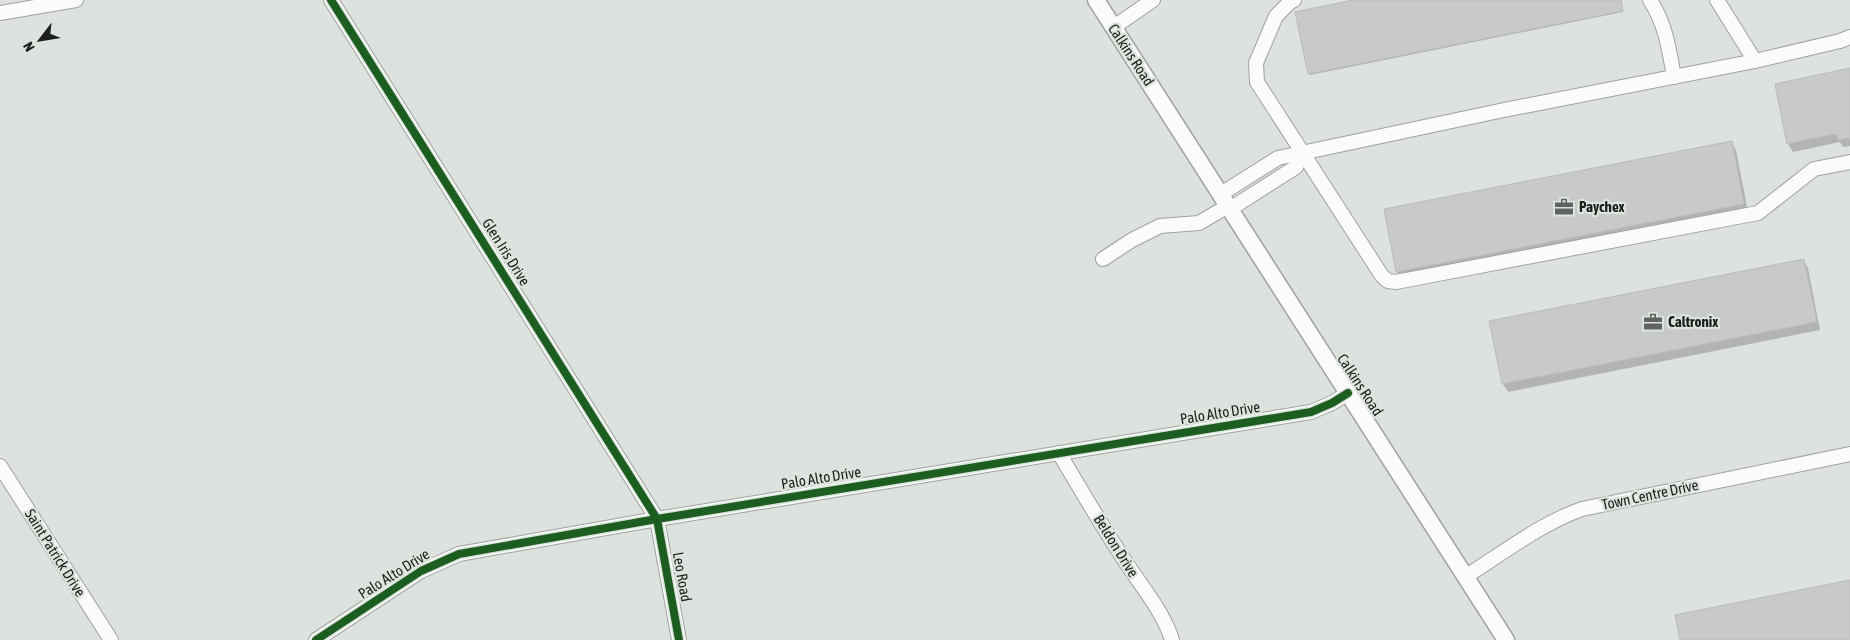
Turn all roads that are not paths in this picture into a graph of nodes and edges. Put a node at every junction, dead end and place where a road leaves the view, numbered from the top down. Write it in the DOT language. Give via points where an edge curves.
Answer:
graph roads {
  1 [pos="76,0"];
  2 [pos="331,0"];
  3 [pos="1096,0"];
  4 [pos="1153,0"];
  5 [pos="1294,0"];
  6 [pos="1650,0"];
  7 [pos="1717,0"];
  8 [pos="0,13"];
  9 [pos="1114,27"];
  10 [pos="1850,37"];
  11 [pos="1755,61"];
  12 [pos="1674,77"];
  13 [pos="1302,153"];
  14 [pos="1850,162"];
  15 [pos="1226,203"];
  16 [pos="1103,259"];
  17 [pos="1348,393"];
  18 [pos="1059,453"];
  19 [pos="1850,454"];
  20 [pos="0,466"];
  21 [pos="657,519"];
  22 [pos="1466,576"];
  23 [pos="111,640"];
  24 [pos="316,640"];
  25 [pos="679,640"];
  26 [pos="1172,640"];
  27 [pos="1506,640"];
  1 -- 8 [label="street"];
  2 -- 21 [label="street, Glen Iris Drive"];
  3 -- 9 [label="main road, Calkins Road"];
  4 -- 9 [label="street"];
  5 -- 13 [label="street" via="1276,16 1256,62 1257,82"];
  6 -- 12 [label="street" via="1666,33"];
  7 -- 11 [label="street"];
  9 -- 15 [label="main road, Calkins Road"];
  10 -- 11 [label="street"];
  11 -- 12 [label="street"];
  12 -- 13 [label="street"];
  13 -- 14 [label="street" via="1382,276 1396,282 1758,214 1814,169"];
  13 -- 15 [label="street" via="1296,167"];
  15 -- 16 [label="street" via="1199,223 1160,226"];
  15 -- 17 [label="main road, Calkins Road"];
  17 -- 18 [label="street, Palo Alto Drive" via="1311,412"];
  17 -- 22 [label="main road, Calkins Road"];
  18 -- 21 [label="street, Palo Alto Drive"];
  18 -- 26 [label="street, Beldon Drive" via="1161,616"];
  19 -- 22 [label="street, Town Centre Drive" via="1582,509 1551,523"];
  20 -- 23 [label="street, Saint Patrick Drive"];
  21 -- 24 [label="street, Palo Alto Drive" via="459,554 421,571"];
  21 -- 25 [label="street, Leo Road"];
  22 -- 27 [label="main road, Calkins Road"];
}
